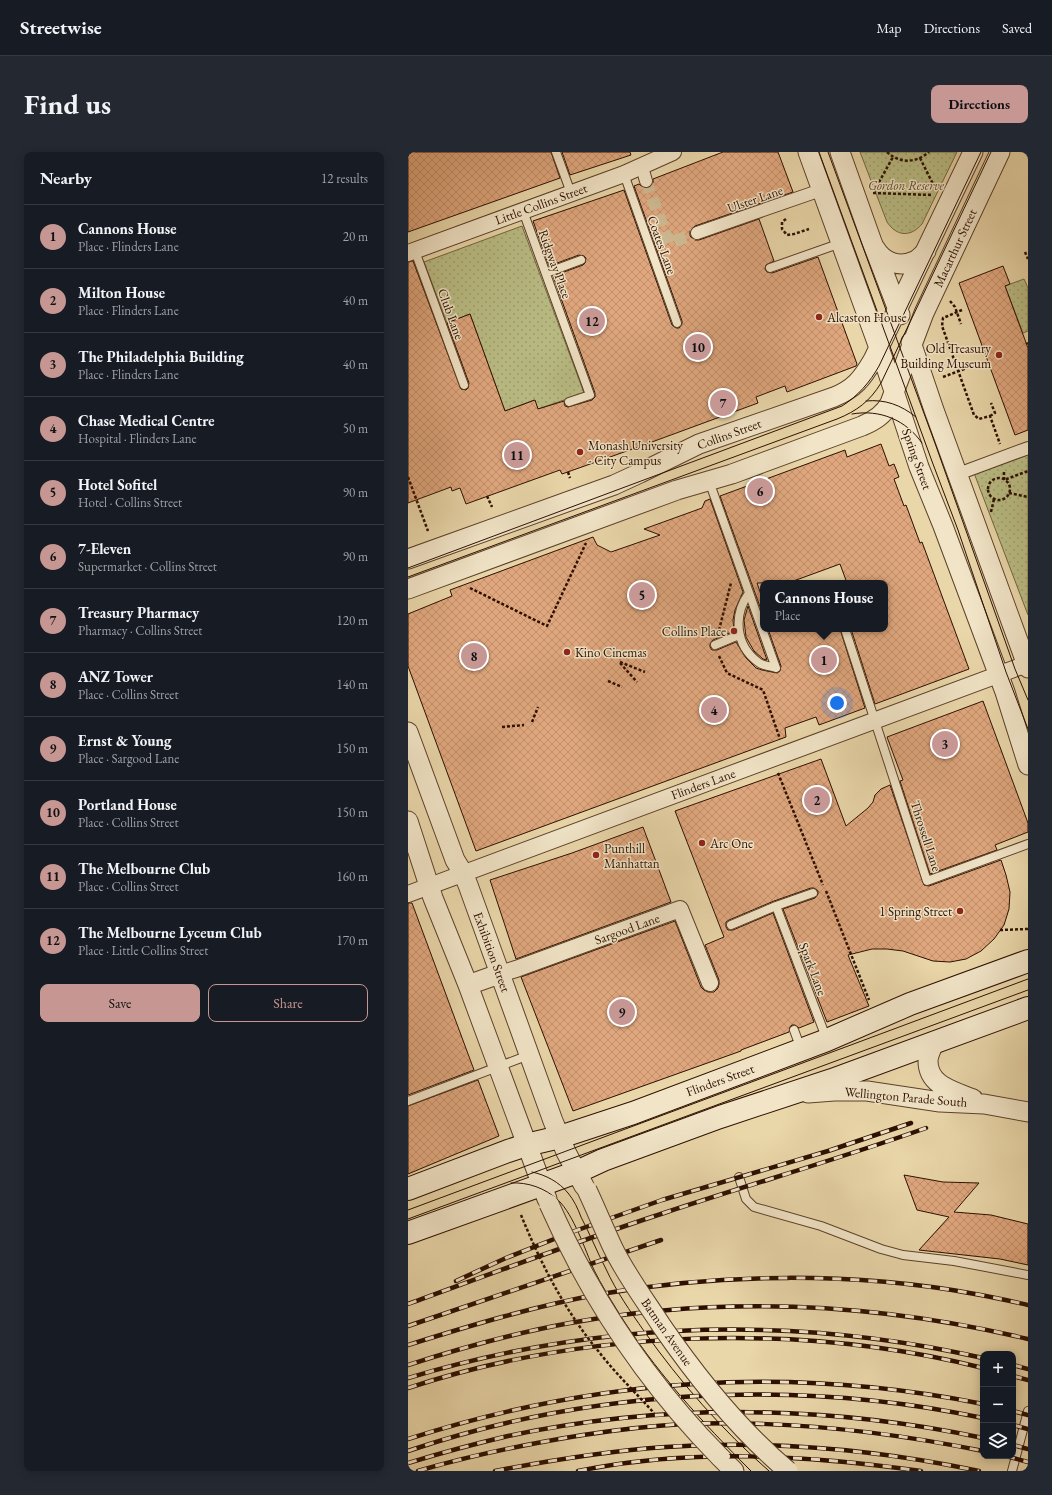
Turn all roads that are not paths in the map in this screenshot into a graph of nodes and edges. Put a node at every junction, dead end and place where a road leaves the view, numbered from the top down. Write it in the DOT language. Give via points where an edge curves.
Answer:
graph roads {
  1 [pos="556,152"];
  2 [pos="808,152"];
  3 [pos="840,152"];
  4 [pos="973,152"];
  5 [pos="1000,152"];
  6 [pos="670,153"];
  7 [pos="624,174"];
  8 [pos="821,190"];
  9 [pos="571,193"];
  10 [pos="523,211"];
  11 [pos="697,233"];
  12 [pos="872,242"];
  13 [pos="841,243"];
  14 [pos="926,251"];
  15 [pos="412,252"];
  16 [pos="581,260"];
  17 [pos="770,268"];
  18 [pos="546,273"];
  19 [pos="898,309"];
  20 [pos="677,323"];
  21 [pos="912,345"];
  22 [pos="879,348"];
  23 [pos="464,385"];
  24 [pos="895,392"];
  25 [pos="569,402"];
  26 [pos="855,428"];
  27 [pos="906,429"];
  28 [pos="1028,448"];
  29 [pos="958,474"];
  30 [pos="709,482"];
  31 [pos="408,559"];
  32 [pos="408,589"];
  33 [pos="748,593"];
  34 [pos="760,625"];
  35 [pos="763,632"];
  36 [pos="846,632"];
  37 [pos="739,635"];
  38 [pos="715,645"];
  39 [pos="1027,666"];
  40 [pos="998,675"];
  41 [pos="876,721"];
  42 [pos="408,732"];
  43 [pos="412,758"];
  44 [pos="1028,765"];
  45 [pos="438,813"];
  46 [pos="408,822"];
  47 [pos="1028,844"];
  48 [pos="464,873"];
  49 [pos="430,886"];
  50 [pos="812,893"];
  51 [pos="408,894"];
  52 [pos="776,906"];
  53 [pos="731,925"];
  54 [pos="1028,961"];
  55 [pos="499,974"];
  56 [pos="710,983"];
  57 [pos="468,985"];
  58 [pos="1028,1008"];
  59 [pos="794,1030"];
  60 [pos="827,1040"];
  61 [pos="934,1042"];
  62 [pos="802,1050"];
  63 [pos="529,1055"];
  64 [pos="498,1066"];
  65 [pos="781,1097"];
  66 [pos="408,1101"];
  67 [pos="984,1104"];
  68 [pos="1028,1112"];
  69 [pos="560,1137"];
  70 [pos="526,1145"];
  71 [pos="739,1177"];
  72 [pos="582,1181"];
  73 [pos="541,1184"];
  74 [pos="408,1189"];
  75 [pos="408,1233"];
  76 [pos="1028,1275"];
  77 [pos="1028,1411"];
  78 [pos="734,1471"];
  79 [pos="788,1471"];
  80 [pos="1012,1471"];
  1 -- 9 [label="lane"];
  2 -- 8 [label="street, Spring Street"];
  3 -- 12 [label="street"];
  4 -- 14 [label="street, Macarthur Street"];
  5 -- 21 [label="street, Macarthur Street" via="924,313"];
  6 -- 7 [label="street, Little Collins Street" via="644,174"];
  7 -- 9 [label="street, Little Collins Street"];
  7 -- 20 [label="lane, Coates Lane"];
  8 -- 11 [label="street, Ulster Lane"];
  8 -- 13 [label="street, Spring Street"];
  9 -- 10 [label="street, Little Collins Street"];
  10 -- 15 [label="street, Little Collins Street"];
  10 -- 18 [label="lane, Ridgway Place"];
  12 -- 14 [label="street" via="878,253 895,263 914,261"];
  12 -- 19 [label="street"];
  13 -- 17 [label="lane"];
  13 -- 22 [label="street, Spring Street"];
  14 -- 19 [label="street, Macarthur Street"];
  15 -- 23 [label="lane, Club Lane"];
  16 -- 18 [label="lane"];
  18 -- 25 [label="lane, Ridgway Place" via="590,395"];
  19 -- 21 [label="street"];
  19 -- 22 [label="street, Collins Street"];
  21 -- 24 [label="street"];
  21 -- 29 [label="street"];
  22 -- 24 [label="street, Spring Street"];
  22 -- 31 [label="street, Collins Street" via="863,377 847,391 699,444 614,485"];
  24 -- 26 [label="street" via="884,413"];
  24 -- 27 [label="street, Spring Street"];
  26 -- 27 [label="street" via="892,418 902,422"];
  26 -- 30 [label="street"];
  27 -- 40 [label="street, Spring Street"];
  28 -- 29 [label="street"];
  29 -- 39 [label="street"];
  30 -- 32 [label="street" via="677,490"];
  30 -- 33 [label="lane"];
  33 -- 34 [label="lane"];
  33 -- 37 [label="lane" via="738,620"];
  35 -- 37 [label="lane" via="776,668 759,663 747,651"];
  36 -- 41 [label="lane"];
  37 -- 38 [label="lane"];
  39 -- 40 [label="street, Flinders Lane"];
  40 -- 41 [label="street, Flinders Lane"];
  40 -- 44 [label="street, Spring Street"];
  41 -- 47 [label="lane, Throssell Lane" via="928,881"];
  41 -- 48 [label="street, Flinders Lane"];
  42 -- 43 [label="street, Exhibition Street"];
  43 -- 45 [label="street, Exhibition Street"];
  45 -- 46 [label="street"];
  45 -- 48 [label="street, Exhibition Street" via="456,860"];
  46 -- 49 [label="street"];
  48 -- 49 [label="street, Flinders Lane"];
  48 -- 55 [label="street, Exhibition Street"];
  49 -- 51 [label="street, Flinders Lane"];
  49 -- 57 [label="street"];
  50 -- 52 [label="lane"];
  52 -- 53 [label="lane"];
  52 -- 60 [label="lane, Spark Lane"];
  54 -- 60 [label="main road, Flinders Street" via="910,1004"];
  55 -- 56 [label="street, Sargood Lane" via="680,909"];
  55 -- 57 [label="street"];
  55 -- 63 [label="street, Exhibition Street"];
  57 -- 64 [label="street"];
  58 -- 61 [label="main road"];
  59 -- 62 [label="lane"];
  60 -- 62 [label="main road, Flinders Street"];
  61 -- 65 [label="main road"];
  61 -- 67 [label="street, Wellington Parade South" via="928,1060 933,1078 938,1084"];
  62 -- 69 [label="main road, Flinders Street"];
  63 -- 64 [label="lane"];
  63 -- 69 [label="street, Exhibition Street"];
  64 -- 66 [label="lane"];
  64 -- 70 [label="street"];
  65 -- 67 [label="street, Wellington Parade South" via="810,1092 852,1091 877,1092 940,1102"];
  65 -- 72 [label="main road" via="603,1160"];
  67 -- 68 [label="street, Wellington Parade South"];
  69 -- 70 [label="main road, Flinders Street"];
  69 -- 72 [label="street, Exhibition Street"];
  70 -- 73 [label="street"];
  70 -- 74 [label="main road, Flinders Street"];
  71 -- 76 [label="lane" via="746,1199 754,1207 821,1226 903,1255 954,1261"];
  72 -- 73 [label="main road"];
  72 -- 79 [label="street, Batman Avenue, bridge" via="617,1254 686,1360 743,1430"];
  73 -- 75 [label="main road"];
  73 -- 78 [label="street, bridge" via="584,1276 607,1316 644,1369 696,1432"];
  77 -- 80 [label="lane"];
}
